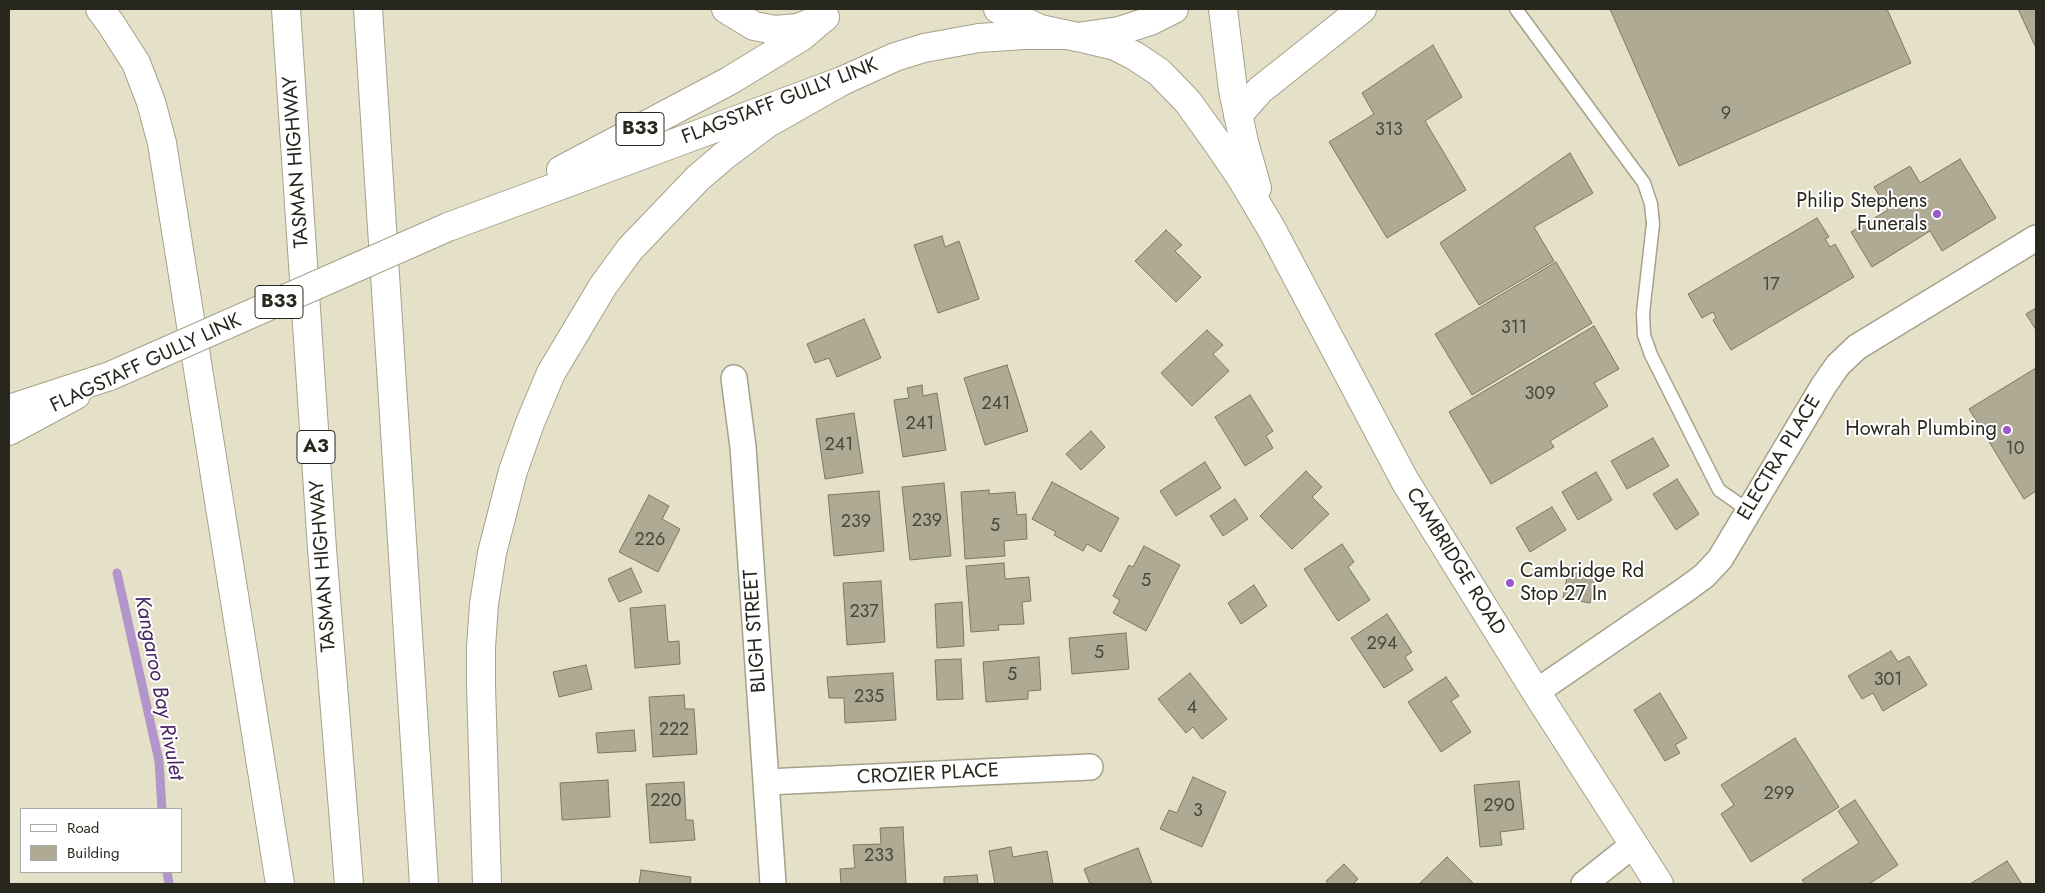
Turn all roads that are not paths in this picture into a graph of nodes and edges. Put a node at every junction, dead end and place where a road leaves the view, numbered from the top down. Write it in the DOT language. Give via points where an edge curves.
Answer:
graph roads {
  1 [pos="100,9"];
  2 [pos="286,9"];
  3 [pos="368,9"];
  4 [pos="726,9"];
  5 [pos="998,9"];
  6 [pos="1174,9"];
  7 [pos="1223,9"];
  8 [pos="1362,9"];
  9 [pos="1516,9"];
  10 [pos="830,13"];
  11 [pos="1070,36"];
  12 [pos="842,81"];
  13 [pos="1238,115"];
  14 [pos="448,227"];
  15 [pos="1271,228"];
  16 [pos="2036,238"];
  17 [pos="110,376"];
  18 [pos="734,378"];
  19 [pos="9,409"];
  20 [pos="9,431"];
  21 [pos="1750,510"];
  22 [pos="1536,692"];
  23 [pos="1090,767"];
  24 [pos="766,782"];
  25 [pos="1633,845"];
  26 [pos="280,884"];
  27 [pos="349,884"];
  28 [pos="424,884"];
  29 [pos="487,884"];
  30 [pos="773,884"];
  31 [pos="1584,884"];
  32 [pos="1659,884"];
  1 -- 26 [label="main road" via="136,63 162,143"];
  2 -- 27 [label="main road, TASMAN HIGHWAY / A3" via="322,549"];
  3 -- 28 [label="main road"];
  4 -- 10 [label="main road" via="754,26 775,30 798,28"];
  5 -- 11 [label="main road" via="1040,29"];
  6 -- 11 [label="main road, B33" via="1119,31"];
  7 -- 13 [label="main road, CAMBRIDGE ROAD"];
  8 -- 13 [label="main road" via="1260,90"];
  9 -- 21 [label="lane" via="1644,183 1653,224 1643,313 1644,334 1651,355 1719,490"];
  10 -- 14 [label="main road, FLAGSTAFF GULLY LINK / B33" via="800,37 729,81"];
  11 -- 12 [label="main road, FLAGSTAFF GULLY LINK / B33" via="979,38 924,48"];
  11 -- 15 [label="main road, CAMBRIDGE ROAD" via="1100,41 1135,56 1177,89 1240,176"];
  12 -- 14 [label="main road, FLAGSTAFF GULLY LINK / B33"];
  12 -- 29 [label="main road" via="768,123 698,178 630,249 603,286 551,373 513,471 492,554 484,604 481,686"];
  13 -- 15 [label="main road, CAMBRIDGE ROAD" via="1255,183"];
  14 -- 17 [label="main road, FLAGSTAFF GULLY LINK / B33, bridge"];
  15 -- 22 [label="main road, CAMBRIDGE ROAD" via="1405,481"];
  16 -- 21 [label="street, ELECTRA PLACE" via="1857,346 1824,385"];
  17 -- 19 [label="main road"];
  17 -- 20 [label="main road, FLAGSTAFF GULLY LINK / B33"];
  18 -- 24 [label="street, BLIGH STREET" via="743,448"];
  21 -- 22 [label="street, ELECTRA PLACE" via="1720,559 1704,576"];
  22 -- 25 [label="main road, CAMBRIDGE ROAD"];
  23 -- 24 [label="street, CROZIER PLACE"];
  24 -- 30 [label="street, BLIGH STREET"];
  25 -- 31 [label="street"];
  25 -- 32 [label="main road, CAMBRIDGE ROAD"];
}
